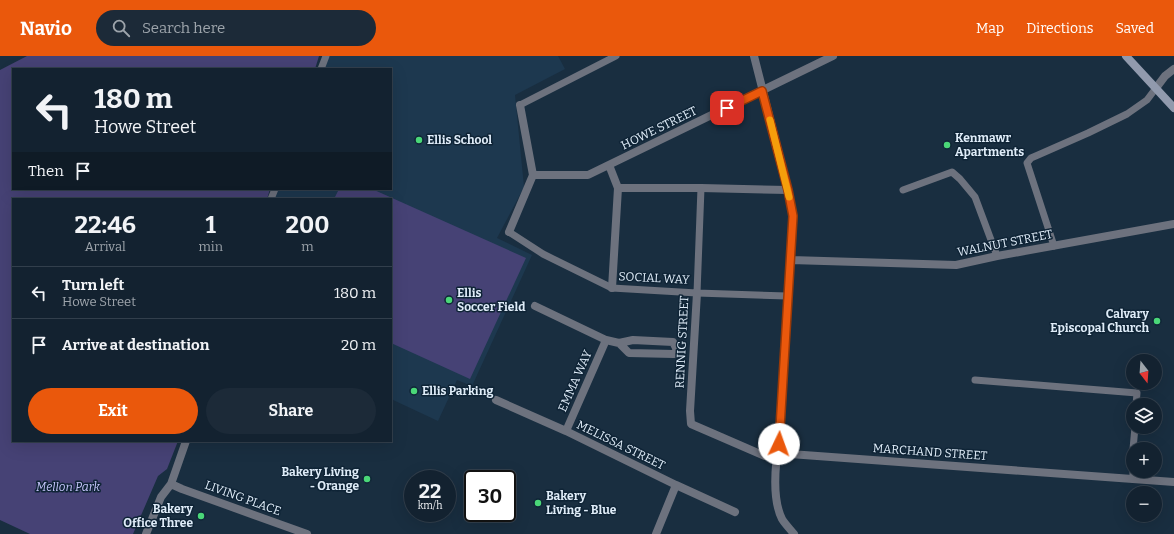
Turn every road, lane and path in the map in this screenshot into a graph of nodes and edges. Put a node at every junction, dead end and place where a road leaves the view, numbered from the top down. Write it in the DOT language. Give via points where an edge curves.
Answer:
graph roads {
  1 [pos="326,56"];
  2 [pos="616,56"];
  3 [pos="754,56"];
  4 [pos="833,56"];
  5 [pos="1126,56"];
  6 [pos="321,68"];
  7 [pos="1174,69"];
  8 [pos="1156,88"];
  9 [pos="762,91"];
  10 [pos="520,105"];
  11 [pos="1174,108"];
  12 [pos="609,165"];
  13 [pos="533,175"];
  14 [pos="618,188"];
  15 [pos="701,188"];
  16 [pos="788,190"];
  17 [pos="903,190"];
  18 [pos="1174,224"];
  19 [pos="509,232"];
  20 [pos="1054,246"];
  21 [pos="997,256"];
  22 [pos="790,260"];
  23 [pos="612,288"];
  24 [pos="697,293"];
  25 [pos="787,296"];
  26 [pos="535,306"];
  27 [pos="606,340"];
  28 [pos="619,343"];
  29 [pos="975,380"];
  30 [pos="1137,398"];
  31 [pos="496,400"];
  32 [pos="691,424"];
  33 [pos="566,431"];
  34 [pos="186,442"];
  35 [pos="777,455"];
  36 [pos="1133,479"];
  37 [pos="1174,482"];
  38 [pos="170,484"];
  39 [pos="676,485"];
  40 [pos="735,512"];
  41 [pos="146,534"];
  42 [pos="307,534"];
  43 [pos="656,534"];
  44 [pos="794,534"];
  1 -- 6 [label="lane"];
  2 -- 10 [label="lane"];
  3 -- 9 [label="street"];
  4 -- 9 [label="street, HOWE STREET"];
  5 -- 8 [label="main road"];
  7 -- 8 [label="street"];
  8 -- 11 [label="main road"];
  8 -- 20 [label="lane" via="1147,100 1127,114 1031,158 1027,163"];
  9 -- 12 [label="street, HOWE STREET"];
  9 -- 16 [label="street"];
  10 -- 13 [label="street"];
  12 -- 13 [label="street, HOWE STREET" via="588,175"];
  12 -- 14 [label="street"];
  13 -- 19 [label="street"];
  14 -- 15 [label="street"];
  14 -- 23 [label="street"];
  15 -- 16 [label="street"];
  15 -- 24 [label="lane, RENNIG STREET"];
  16 -- 22 [label="street" via="793,216"];
  17 -- 21 [label="lane" via="952,172 975,197"];
  18 -- 20 [label="street, WALNUT STREET"];
  19 -- 23 [label="lane, SOCIAL WAY" via="543,254"];
  20 -- 21 [label="street, WALNUT STREET"];
  21 -- 22 [label="street, WALNUT STREET" via="956,265"];
  22 -- 25 [label="street"];
  23 -- 24 [label="lane, SOCIAL WAY"];
  24 -- 25 [label="lane, SOCIAL WAY"];
  24 -- 32 [label="street, RENNIG STREET"];
  25 -- 35 [label="street"];
  26 -- 27 [label="street"];
  27 -- 28 [label="street"];
  27 -- 33 [label="street, EMMA WAY"];
  28 -- 28 [label="street" via="629,353 674,354 677,350 673,342 633,340"];
  29 -- 30 [label="lane" via="1137,393"];
  31 -- 33 [label="street, MELISSA STREET"];
  32 -- 35 [label="street, MARCHAND STREET" via="765,456"];
  33 -- 39 [label="street, MELISSA STREET"];
  34 -- 38 [label="street"];
  35 -- 36 [label="street, MARCHAND STREET" via="798,454"];
  35 -- 44 [label="street" via="777,503 782,518"];
  36 -- 37 [label="street, MARCHAND STREET"];
  38 -- 41 [label="street" via="161,497"];
  38 -- 42 [label="street, LIVING PLACE"];
  39 -- 40 [label="street, MELISSA STREET"];
  39 -- 43 [label="street"];
}
